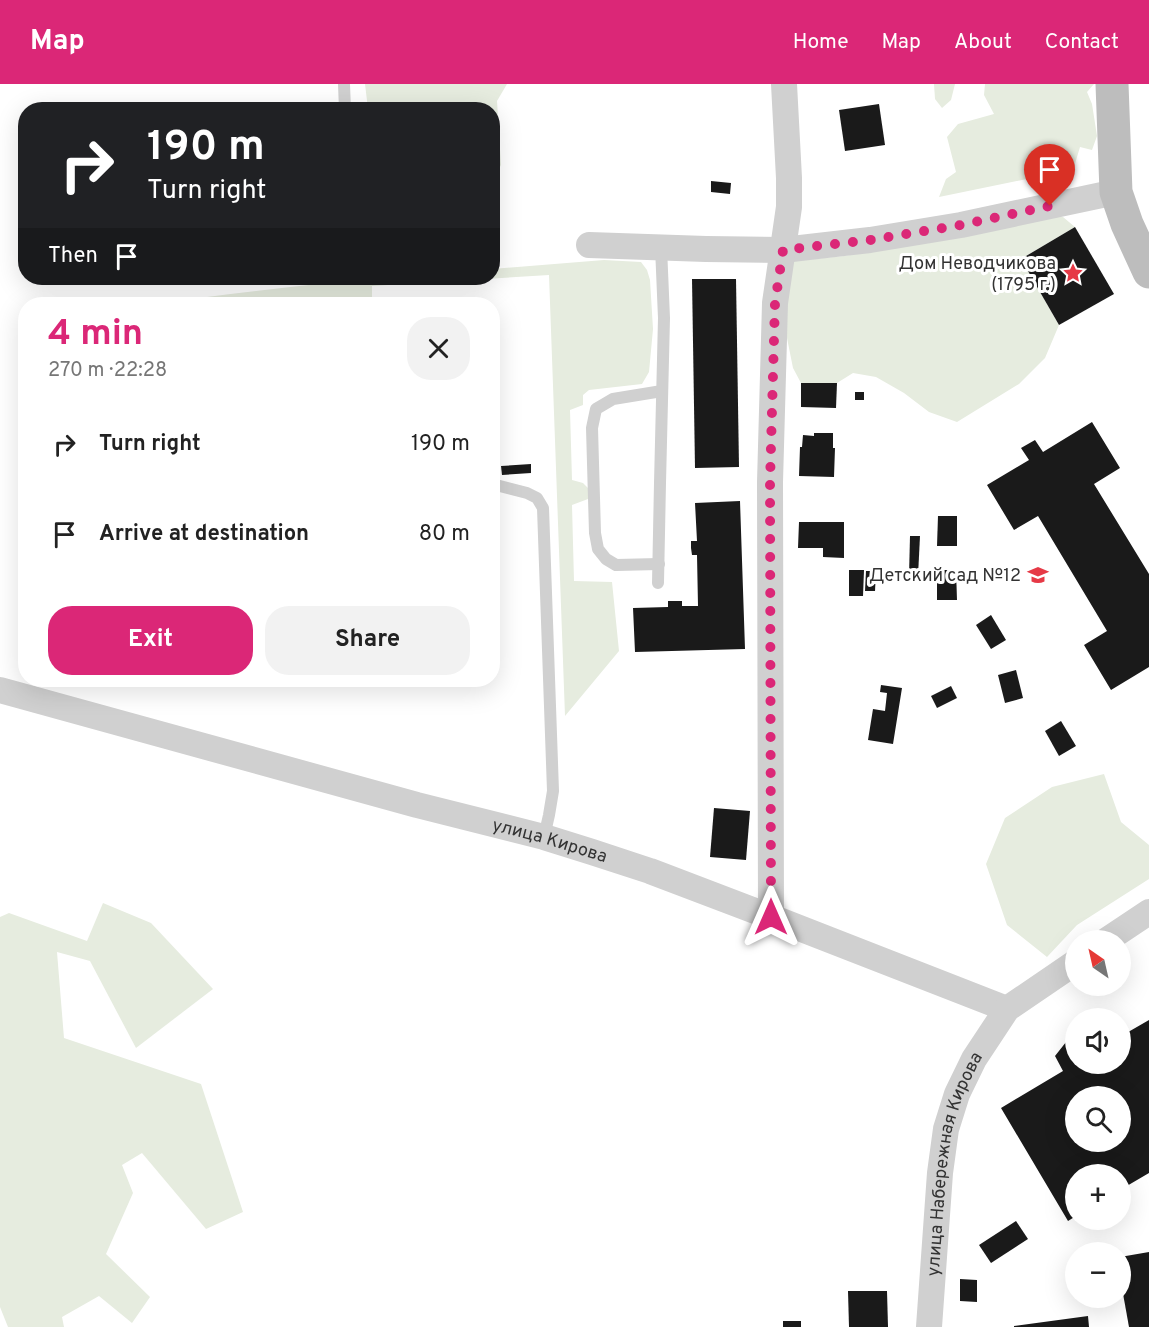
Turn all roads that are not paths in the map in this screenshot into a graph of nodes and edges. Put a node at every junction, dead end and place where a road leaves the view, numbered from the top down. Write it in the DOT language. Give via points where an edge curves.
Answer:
graph roads {
  1 [pos="344,84"];
  2 [pos="784,84"];
  3 [pos="1112,84"];
  4 [pos="345,102"];
  5 [pos="1116,192"];
  6 [pos="589,245"];
  7 [pos="661,247"];
  8 [pos="783,250"];
  9 [pos="1149,272"];
  10 [pos="662,391"];
  11 [pos="500,486"];
  12 [pos="659,564"];
  13 [pos="658,583"];
  14 [pos="0,690"];
  15 [pos="544,837"];
  16 [pos="1149,912"];
  17 [pos="771,917"];
  18 [pos="1122,930"];
  19 [pos="1065,969"];
  20 [pos="1006,1009"];
  21 [pos="929,1327"];
  1 -- 4 [label="lane"];
  2 -- 8 [label="street" via="789,207"];
  3 -- 5 [label="main road"];
  5 -- 8 [label="street" via="961,225"];
  5 -- 9 [label="main road"];
  6 -- 7 [label="street"];
  7 -- 8 [label="street"];
  7 -- 10 [label="lane"];
  8 -- 17 [label="street" via="775,303 770,482"];
  10 -- 12 [label="lane"];
  10 -- 12 [label="lane" via="613,399 596,409 592,428 598,549 616,565"];
  11 -- 15 [label="lane" via="537,498 543,508 553,791"];
  12 -- 13 [label="lane"];
  14 -- 15 [label="street, улица Кирова"];
  15 -- 17 [label="street, улица Кирова" via="650,871"];
  16 -- 18 [label="street"];
  17 -- 20 [label="street, улица Кирова"];
  19 -- 20 [label="street"];
  20 -- 21 [label="street, улица Набережная Кирова" via="974,1059 946,1129"];
}
